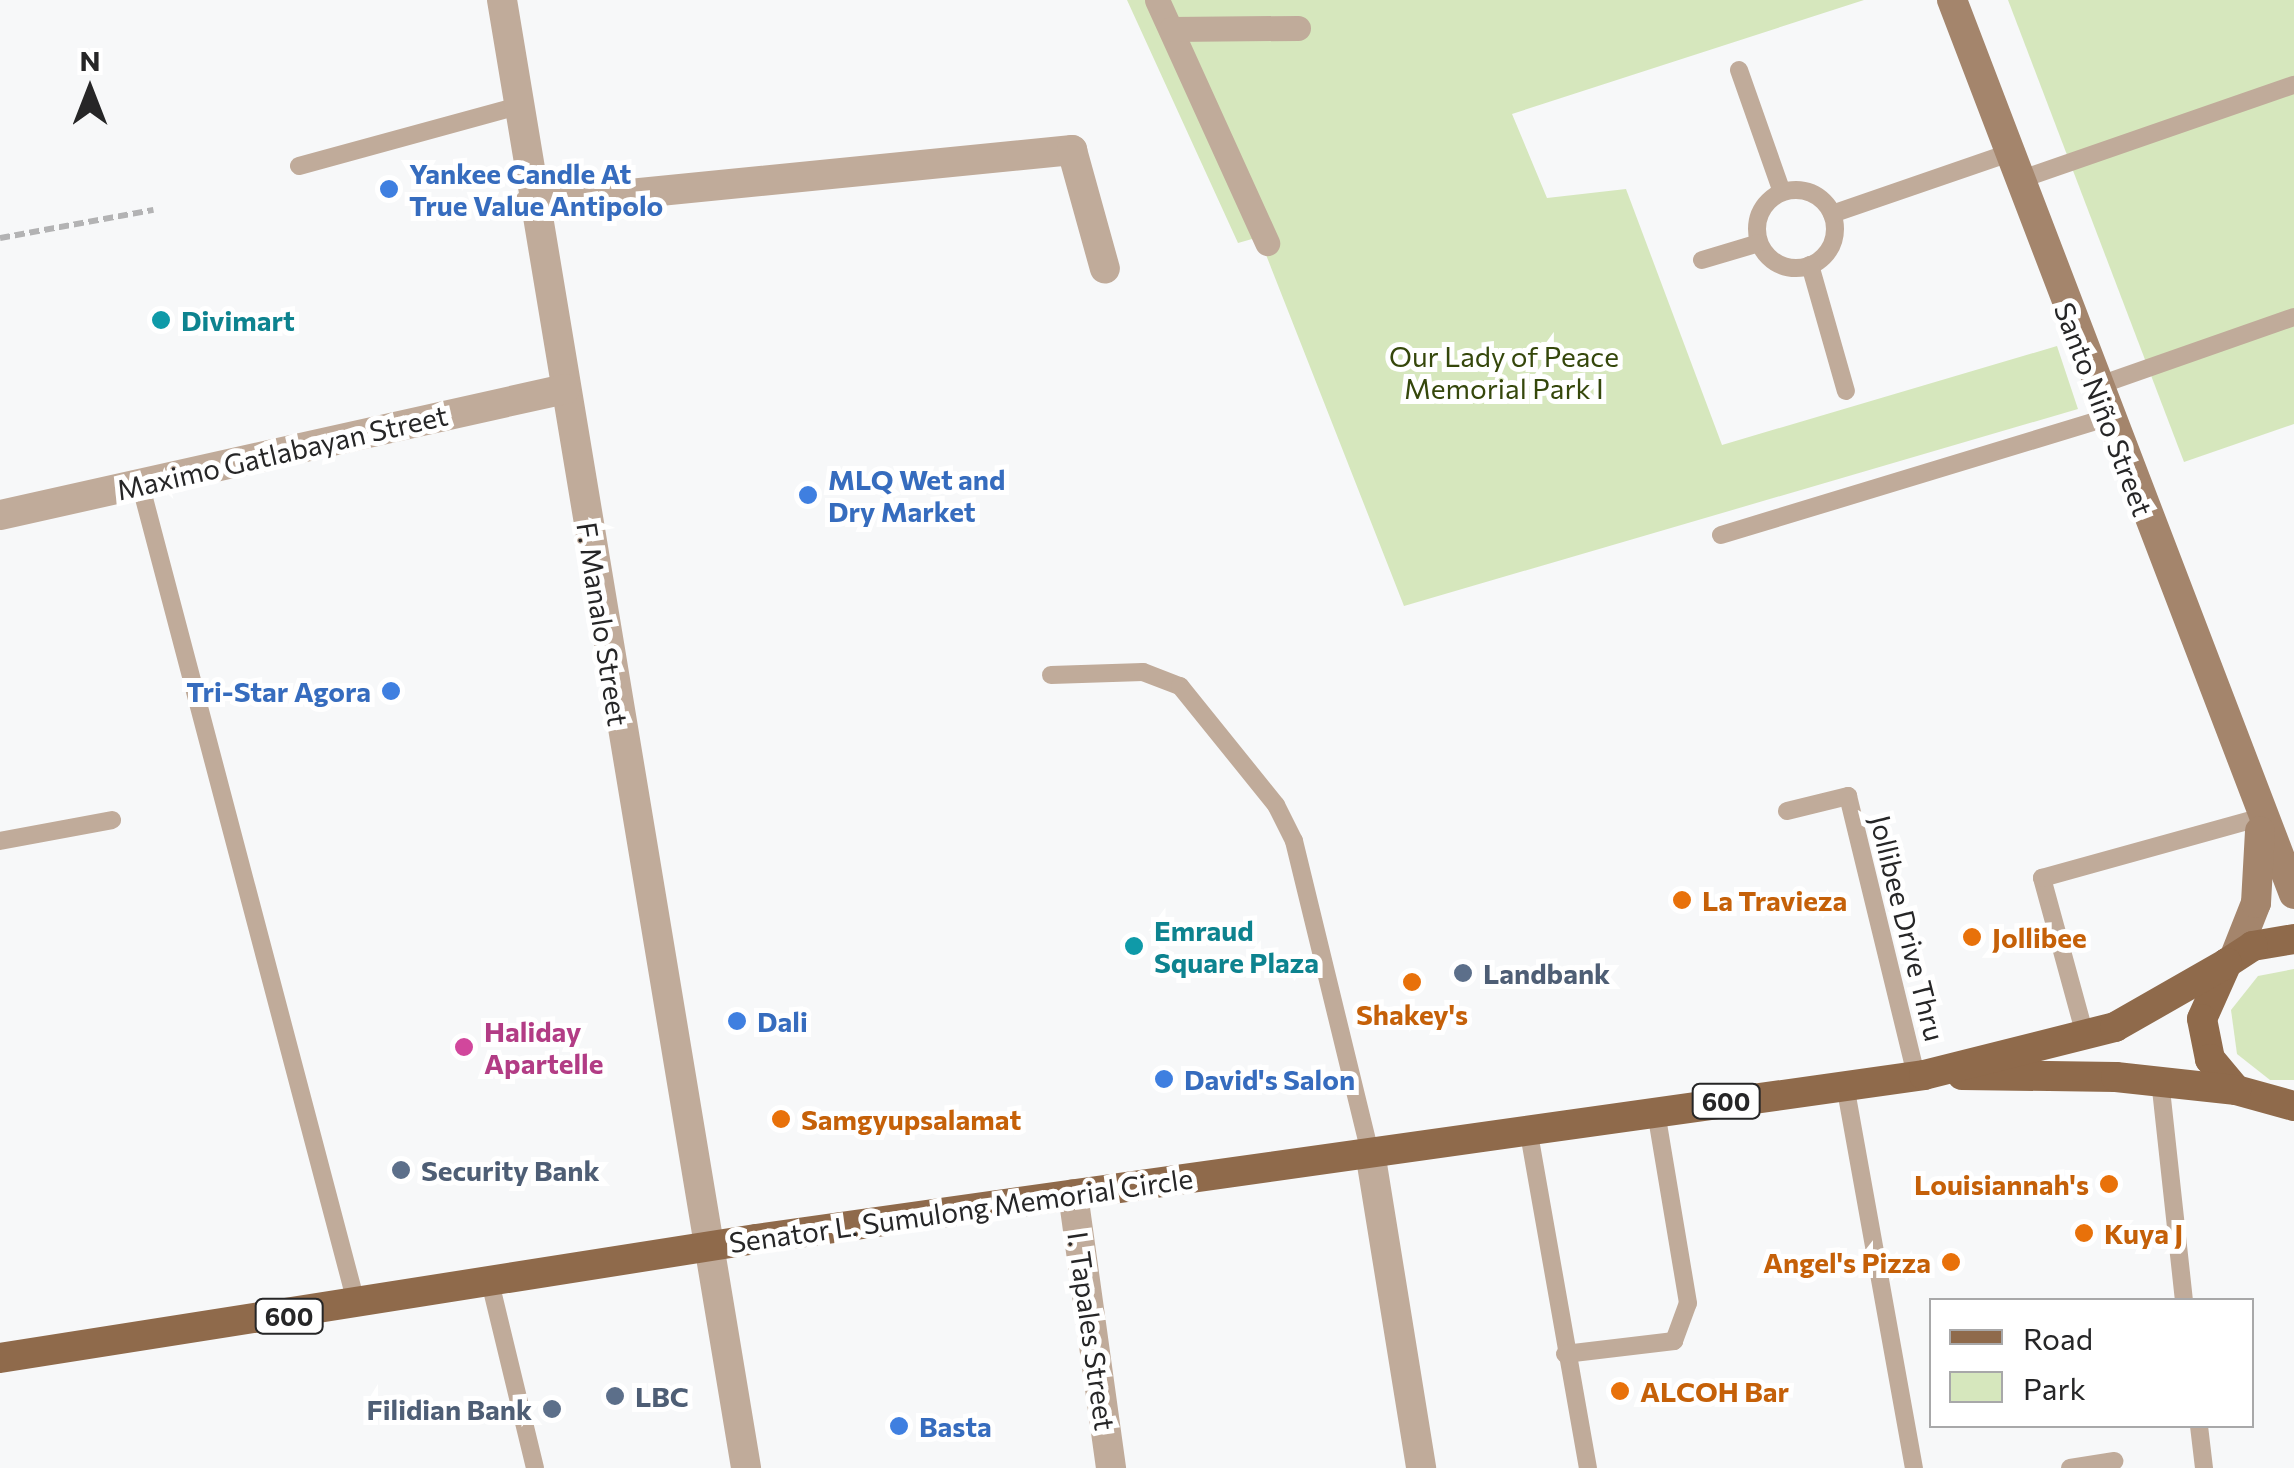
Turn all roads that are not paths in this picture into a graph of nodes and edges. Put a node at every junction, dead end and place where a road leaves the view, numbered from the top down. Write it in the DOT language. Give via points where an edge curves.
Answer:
graph roads {
  1 [pos="502,0"];
  2 [pos="1157,0"];
  3 [pos="1952,0"];
  4 [pos="1298,28"];
  5 [pos="1171,29"];
  6 [pos="1740,70"];
  7 [pos="2294,85"];
  8 [pos="514,106"];
  9 [pos="299,166"];
  10 [pos="2014,166"];
  11 [pos="1782,192"];
  12 [pos="529,204"];
  13 [pos="1832,214"];
  14 [pos="1267,243"];
  15 [pos="1759,243"];
  16 [pos="1702,260"];
  17 [pos="1810,265"];
  18 [pos="1105,270"];
  19 [pos="2294,317"];
  20 [pos="2093,387"];
  21 [pos="565,389"];
  22 [pos="1846,391"];
  23 [pos="2105,418"];
  24 [pos="140,483"];
  25 [pos="0,515"];
  26 [pos="1721,536"];
  27 [pos="1051,675"];
  28 [pos="1787,810"];
  29 [pos="2258,818"];
  30 [pos="112,820"];
  31 [pos="0,840"];
  32 [pos="2294,894"];
  33 [pos="2294,940"];
  34 [pos="2231,960"];
  35 [pos="2085,1035"];
  36 [pos="1920,1075"];
  37 [pos="2160,1080"];
  38 [pos="1845,1085"];
  39 [pos="2236,1090"];
  40 [pos="2294,1106"];
  41 [pos="1656,1111"];
  42 [pos="1528,1128"];
  43 [pos="1370,1152"];
  44 [pos="1073,1194"];
  45 [pos="704,1247"];
  46 [pos="490,1282"];
  47 [pos="2184,1298"];
  48 [pos="356,1306"];
  49 [pos="1565,1354"];
  50 [pos="0,1358"];
  51 [pos="2199,1428"];
  52 [pos="2114,1461"];
  53 [pos="535,1468"];
  54 [pos="746,1468"];
  55 [pos="1111,1468"];
  56 [pos="1422,1468"];
  57 [pos="1588,1468"];
  58 [pos="1914,1468"];
  59 [pos="2070,1468"];
  60 [pos="2204,1468"];
  1 -- 8 [label="street, F. Manalo Street"];
  2 -- 5 [label="street"];
  3 -- 10 [label="main road, Santo Niño Street"];
  4 -- 5 [label="street"];
  5 -- 14 [label="street"];
  6 -- 11 [label="lane"];
  7 -- 10 [label="lane"];
  8 -- 9 [label="lane"];
  8 -- 12 [label="street, F. Manalo Street"];
  10 -- 13 [label="lane"];
  10 -- 20 [label="main road, Santo Niño Street"];
  11 -- 13 [label="lane" via="1817,196"];
  11 -- 15 [label="lane" via="1762,208"];
  12 -- 18 [label="street" via="1072,150"];
  12 -- 21 [label="street, F. Manalo Street"];
  13 -- 17 [label="lane" via="1829,249"];
  15 -- 16 [label="lane"];
  15 -- 17 [label="lane" via="1774,262"];
  17 -- 22 [label="lane"];
  19 -- 20 [label="lane"];
  20 -- 23 [label="main road, Santo Niño Street"];
  21 -- 24 [label="street, Maximo Gatlabayan Street"];
  21 -- 45 [label="street, F. Manalo Street"];
  23 -- 26 [label="lane"];
  23 -- 29 [label="main road, Santo Niño Street"];
  24 -- 25 [label="street, Maximo Gatlabayan Street"];
  24 -- 48 [label="lane"];
  27 -- 43 [label="lane" via="1143,672 1180,686 1276,805 1294,842"];
  28 -- 36 [label="lane, Jollibee Drive Thru" via="1848,796"];
  29 -- 32 [label="main road, Santo Niño Street"];
  29 -- 34 [label="main road, Santo Niño Street" via="2256,902"];
  29 -- 35 [label="lane" via="2042,878"];
  30 -- 31 [label="lane"];
  33 -- 34 [label="main road, 600"];
  34 -- 35 [label="main road, Senator L. Sumulong Memorial Circle / 600" via="2153,1012"];
  34 -- 39 [label="main road" via="2202,1019 2210,1059"];
  35 -- 36 [label="main road, Senator L. Sumulong Memorial Circle / 600"];
  36 -- 37 [label="main road, Senator L. Sumulong Memorial Circle / 600"];
  36 -- 38 [label="main road, Senator L. Sumulong Memorial Circle / 600"];
  37 -- 39 [label="main road, Senator L. Sumulong Memorial Circle / 600"];
  37 -- 47 [label="lane"];
  38 -- 41 [label="main road, Senator L. Sumulong Memorial Circle / 600"];
  38 -- 58 [label="lane"];
  39 -- 40 [label="main road, 600"];
  41 -- 42 [label="main road, Senator L. Sumulong Memorial Circle / 600"];
  41 -- 49 [label="lane" via="1688,1303 1674,1341"];
  42 -- 43 [label="main road, Senator L. Sumulong Memorial Circle / 600"];
  42 -- 49 [label="lane"];
  43 -- 44 [label="main road, Senator L. Sumulong Memorial Circle / 600"];
  43 -- 56 [label="street"];
  44 -- 45 [label="main road, Senator L. Sumulong Memorial Circle / 600"];
  44 -- 55 [label="street, I. Tapales Street"];
  45 -- 46 [label="main road, Senator L. Sumulong Memorial Circle / 600"];
  45 -- 54 [label="street, F. Manalo Street"];
  46 -- 48 [label="main road, Senator L. Sumulong Memorial Circle / 600"];
  46 -- 53 [label="lane"];
  48 -- 50 [label="main road, Senator L. Sumulong Memorial Circle / 600"];
  49 -- 57 [label="lane"];
  51 -- 60 [label="lane"];
  52 -- 59 [label="lane"];
}
